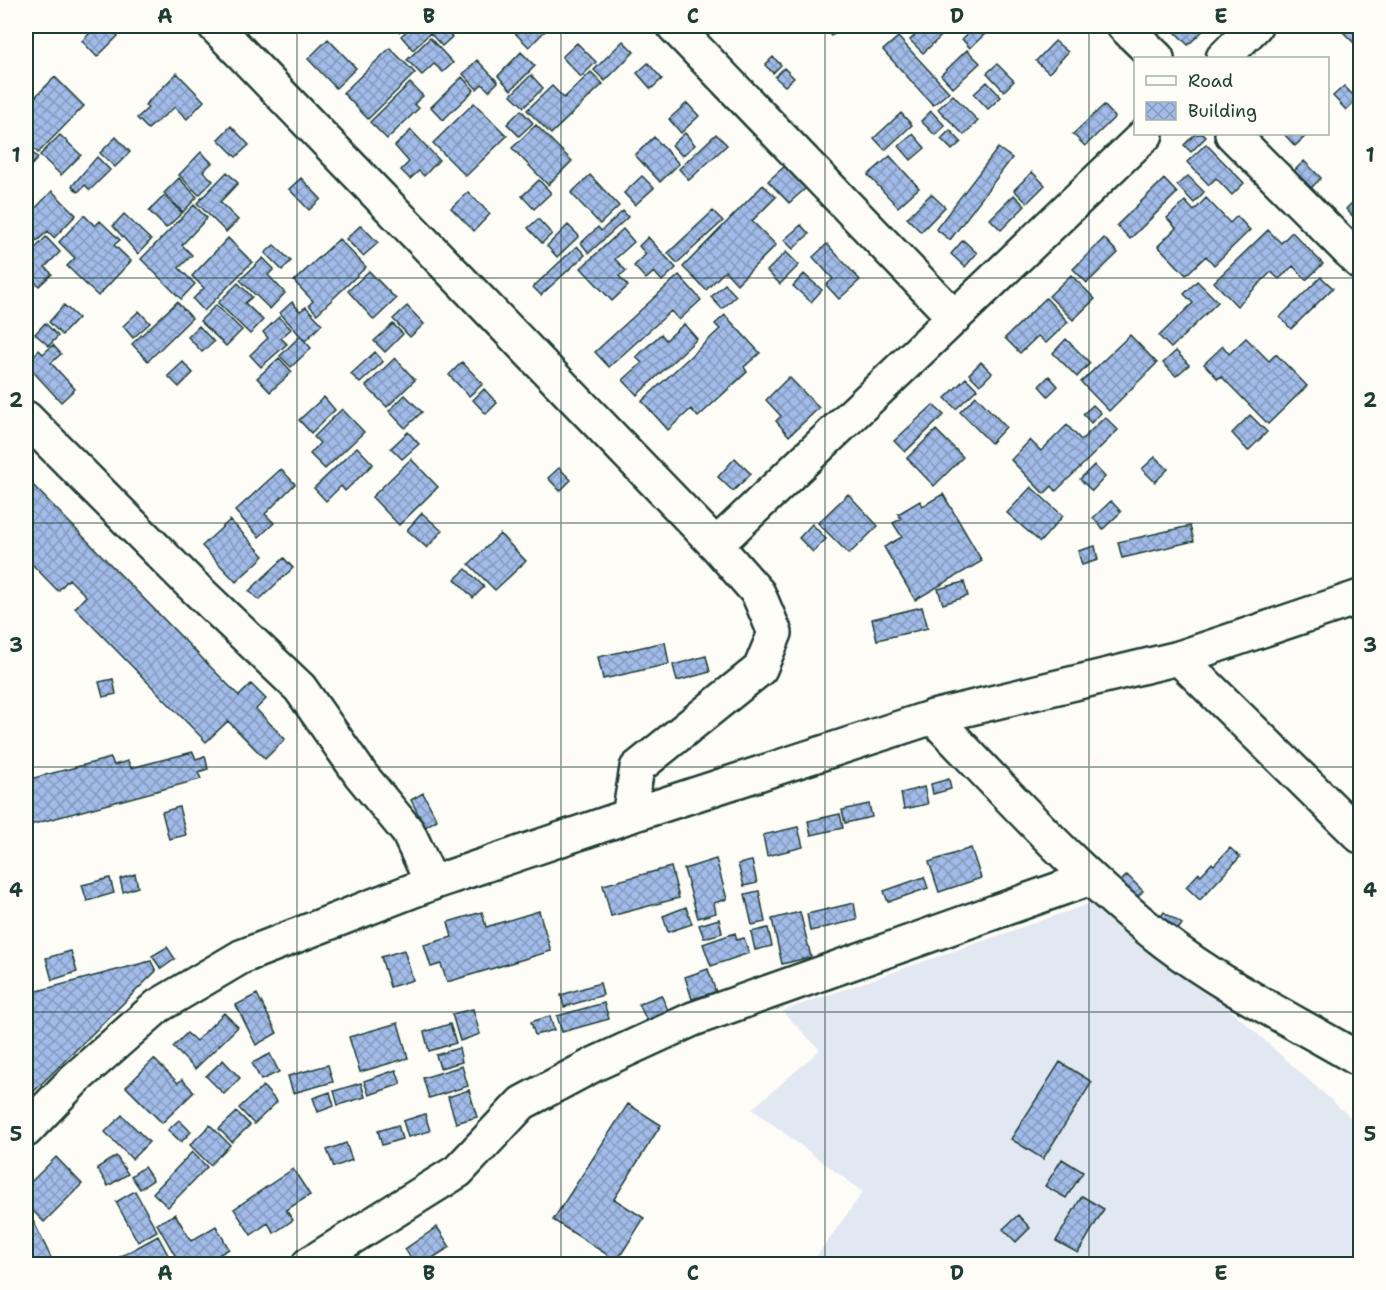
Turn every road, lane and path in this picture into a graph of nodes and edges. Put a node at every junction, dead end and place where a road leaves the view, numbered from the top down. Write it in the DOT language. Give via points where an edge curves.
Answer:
graph roads {
  1 [pos="215,26"];
  2 [pos="674,26"];
  3 [pos="1124,26"];
  4 [pos="1255,26"];
  5 [pos="1156,57"];
  6 [pos="1224,57"];
  7 [pos="1145,135"];
  8 [pos="1233,135"];
  9 [pos="1360,262"];
  10 [pos="953,316"];
  11 [pos="26,418"];
  12 [pos="716,545"];
  13 [pos="1360,597"];
  14 [pos="1179,658"];
  15 [pos="933,717"];
  16 [pos="629,816"];
  17 [pos="1360,836"];
  18 [pos="1088,879"];
  19 [pos="432,884"];
  20 [pos="1360,1060"];
  21 [pos="26,1131"];
  22 [pos="309,1264"];
  1 -- 12 [label="street"];
  2 -- 10 [label="street"];
  3 -- 5 [label="street"];
  4 -- 6 [label="street"];
  7 -- 10 [label="street"];
  8 -- 9 [label="street"];
  10 -- 12 [label="street"];
  11 -- 19 [label="street" via="300,688 361,775 408,832"];
  12 -- 16 [label="street" via="758,593 775,633 760,669 637,768"];
  13 -- 14 [label="street"];
  14 -- 15 [label="street"];
  14 -- 17 [label="street"];
  15 -- 16 [label="street"];
  15 -- 18 [label="street"];
  16 -- 19 [label="street"];
  18 -- 20 [label="street" via="1194,963"];
  18 -- 22 [label="street" via="693,1019 595,1064 522,1103 458,1171"];
  19 -- 21 [label="street" via="241,957 158,1006 75,1080"];
}
